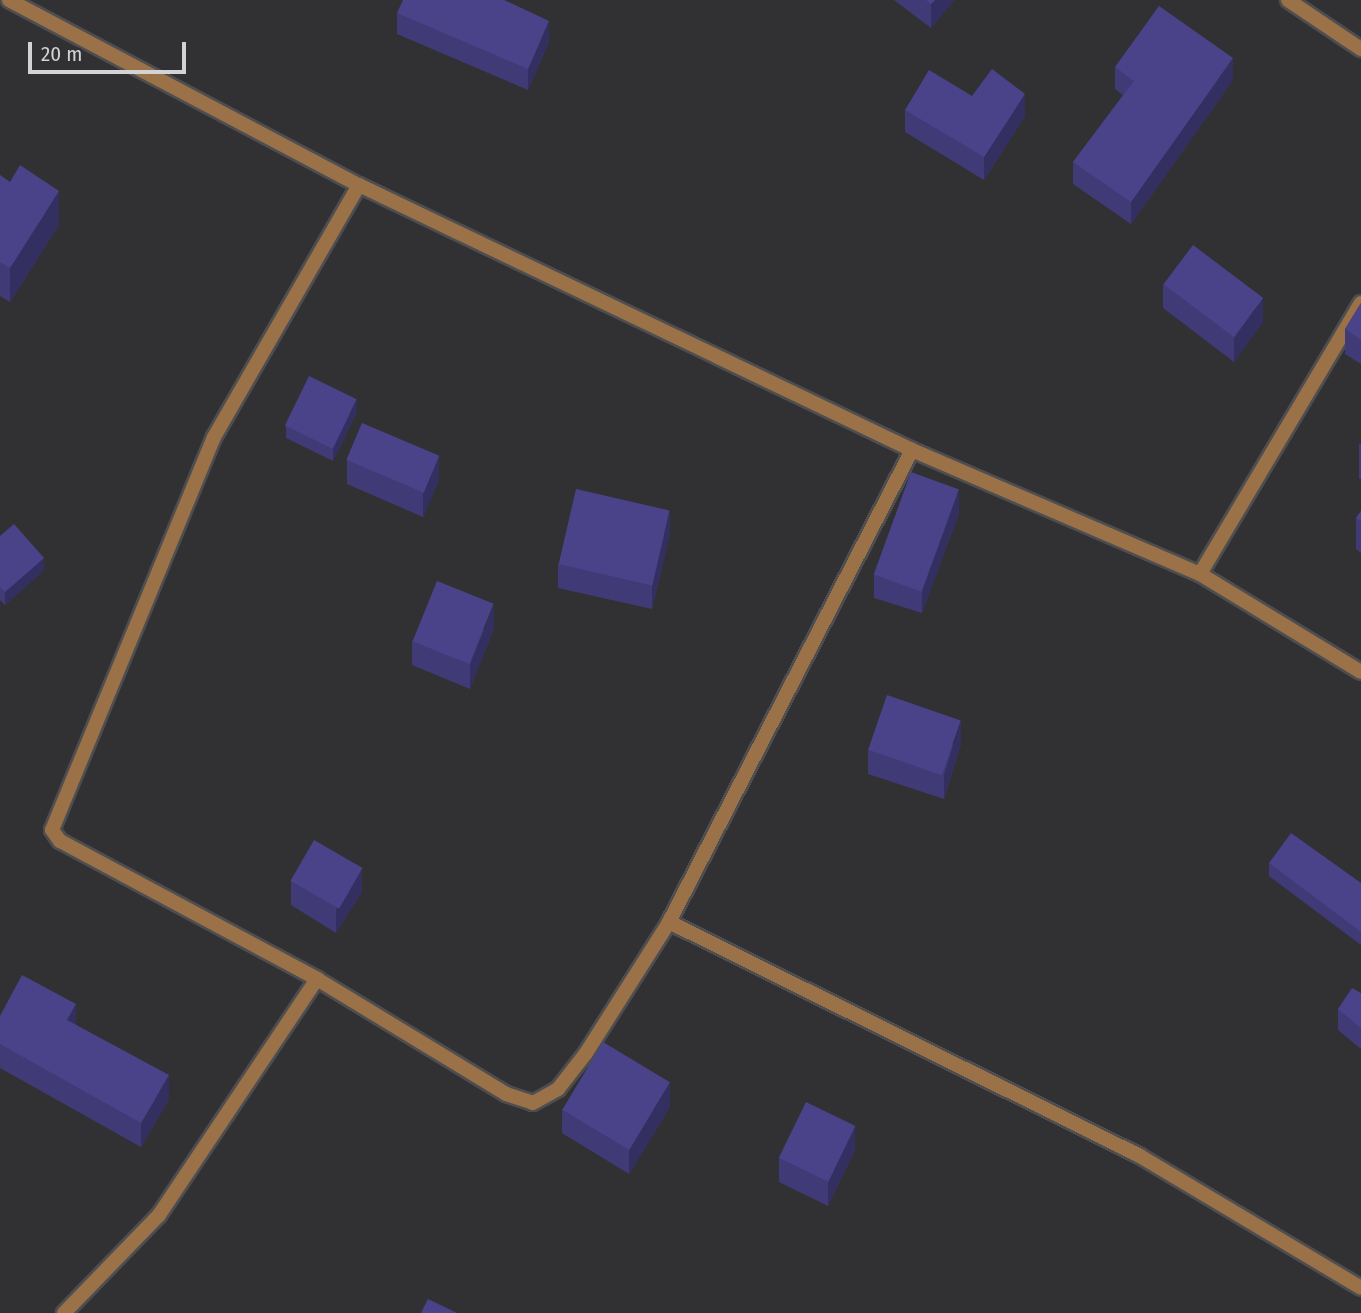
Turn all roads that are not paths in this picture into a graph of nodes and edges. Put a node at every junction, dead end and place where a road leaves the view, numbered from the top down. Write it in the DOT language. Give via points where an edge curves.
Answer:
graph roads {
  1 [pos="9,0"];
  2 [pos="1288,0"];
  3 [pos="1361,49"];
  4 [pos="359,185"];
  5 [pos="1361,303"];
  6 [pos="912,450"];
  7 [pos="1200,573"];
  8 [pos="1361,672"];
  9 [pos="669,922"];
  10 [pos="317,979"];
  11 [pos="1361,1288"];
  12 [pos="64,1313"];
  1 -- 4 [label="street"];
  2 -- 3 [label="street"];
  4 -- 6 [label="street"];
  4 -- 10 [label="street" via="214,437 52,830 61,841"];
  5 -- 7 [label="street"];
  6 -- 7 [label="street"];
  6 -- 9 [label="street"];
  7 -- 8 [label="street"];
  9 -- 10 [label="street" via="586,1053 558,1089 533,1103 506,1094"];
  9 -- 11 [label="street" via="1140,1156"];
  10 -- 12 [label="street" via="159,1215"];
}
